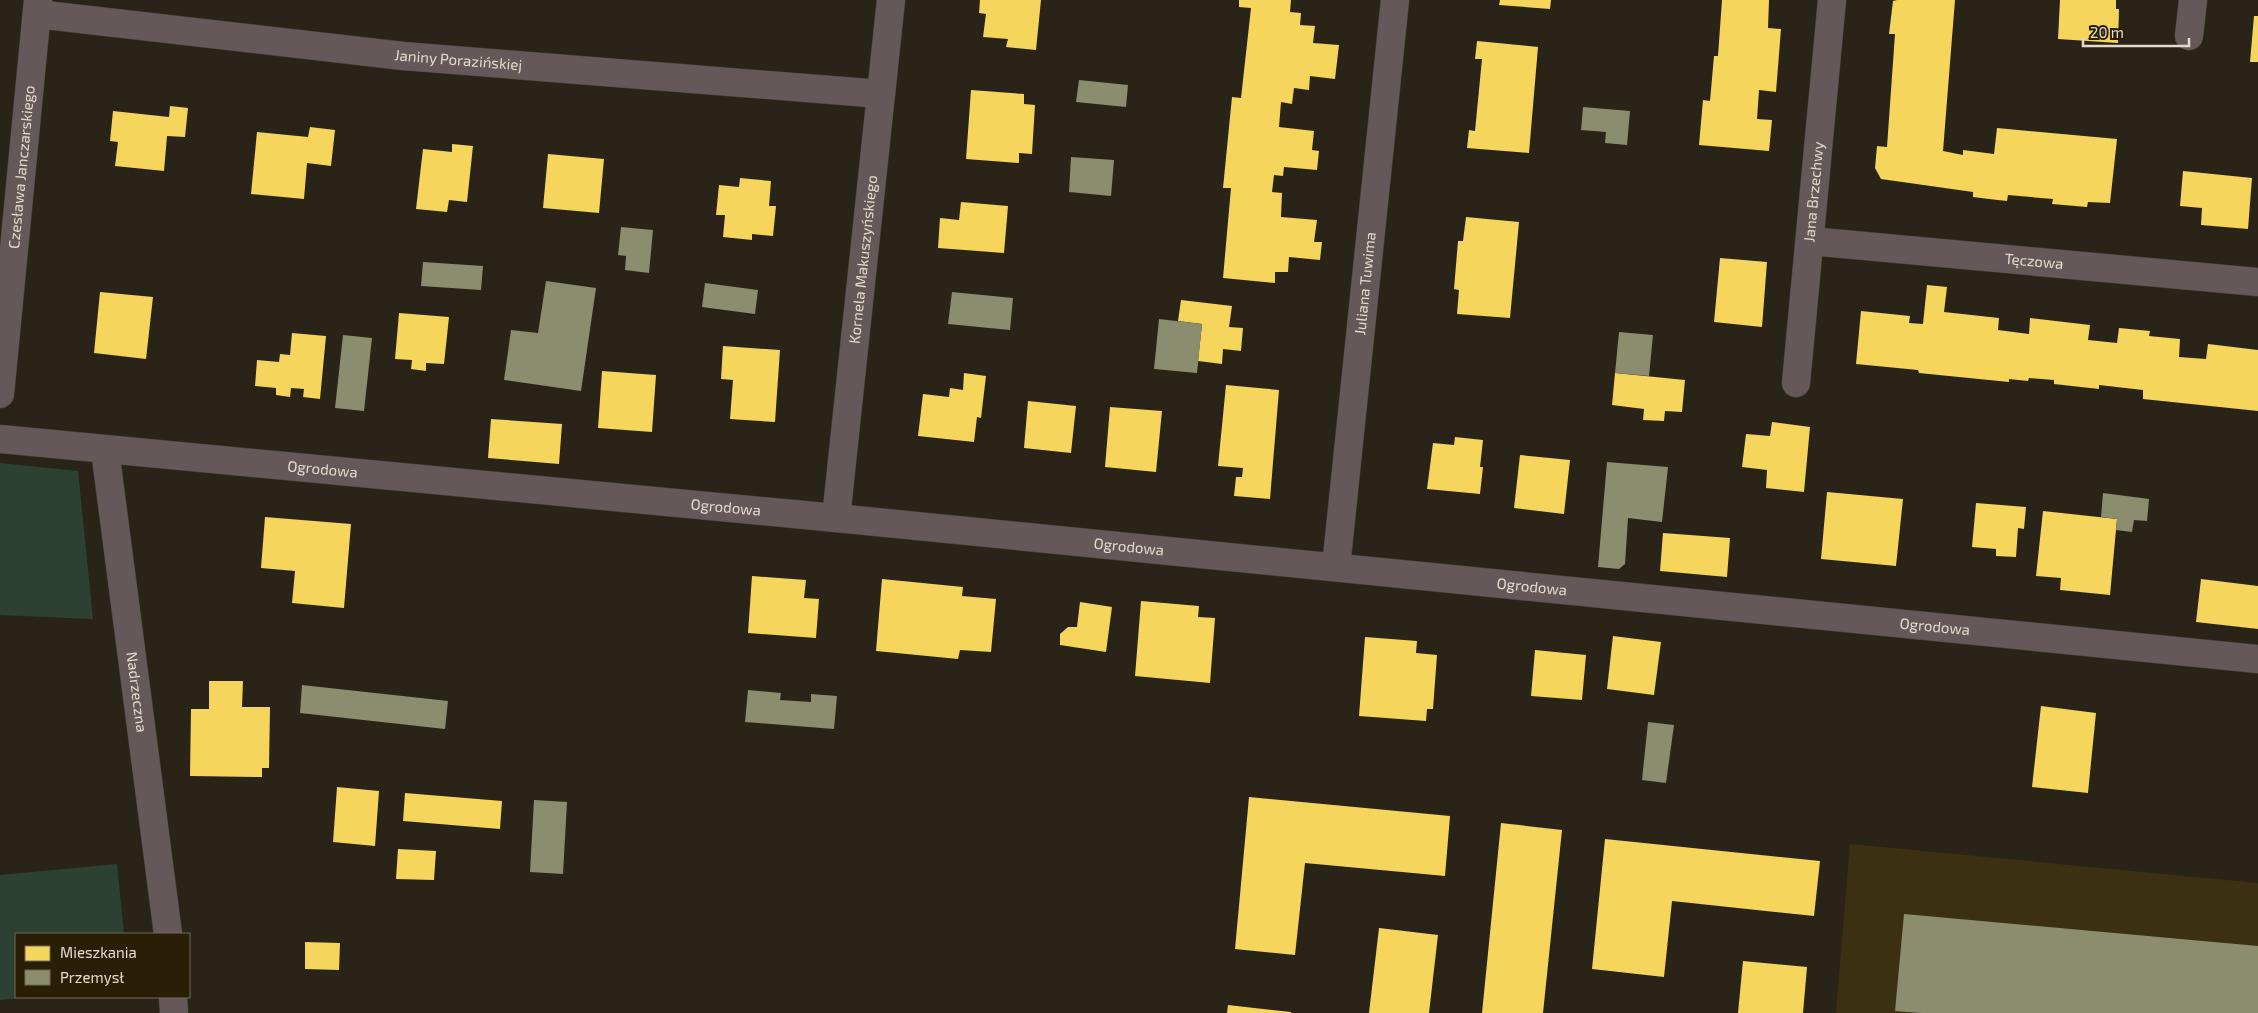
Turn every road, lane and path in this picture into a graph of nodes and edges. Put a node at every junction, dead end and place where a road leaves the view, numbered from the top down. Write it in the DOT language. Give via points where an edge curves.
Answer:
graph roads {
  1 [pos="891,0"];
  2 [pos="1395,0"];
  3 [pos="1832,0"];
  4 [pos="2193,0"];
  5 [pos="38,7"];
  6 [pos="2189,36"];
  7 [pos="880,94"];
  8 [pos="1810,241"];
  9 [pos="2258,282"];
  10 [pos="1796,382"];
  11 [pos="0,394"];
  12 [pos="0,439"];
  13 [pos="104,450"];
  14 [pos="836,518"];
  15 [pos="1336,567"];
  16 [pos="2258,659"];
  17 [pos="168,933"];
  18 [pos="173,998"];
  19 [pos="174,1013"];
  1 -- 7 [label="street, Kornela Makuszyńskiego"];
  2 -- 15 [label="street, Juliana Tuwima"];
  3 -- 8 [label="street, Jana Brzechwy"];
  4 -- 6 [label="street"];
  5 -- 7 [label="street, Janiny Porazińskiej" via="403,56"];
  5 -- 11 [label="street, Czesława Janczarskiego"];
  7 -- 14 [label="street, Kornela Makuszyńskiego"];
  8 -- 9 [label="street, Tęczowa"];
  8 -- 10 [label="street, Jana Brzechwy"];
  12 -- 13 [label="street, Ogrodowa"];
  13 -- 14 [label="street, Ogrodowa"];
  13 -- 17 [label="street, Nadrzeczna"];
  14 -- 15 [label="street, Ogrodowa"];
  15 -- 16 [label="street, Ogrodowa"];
  18 -- 19 [label="street"];
}
